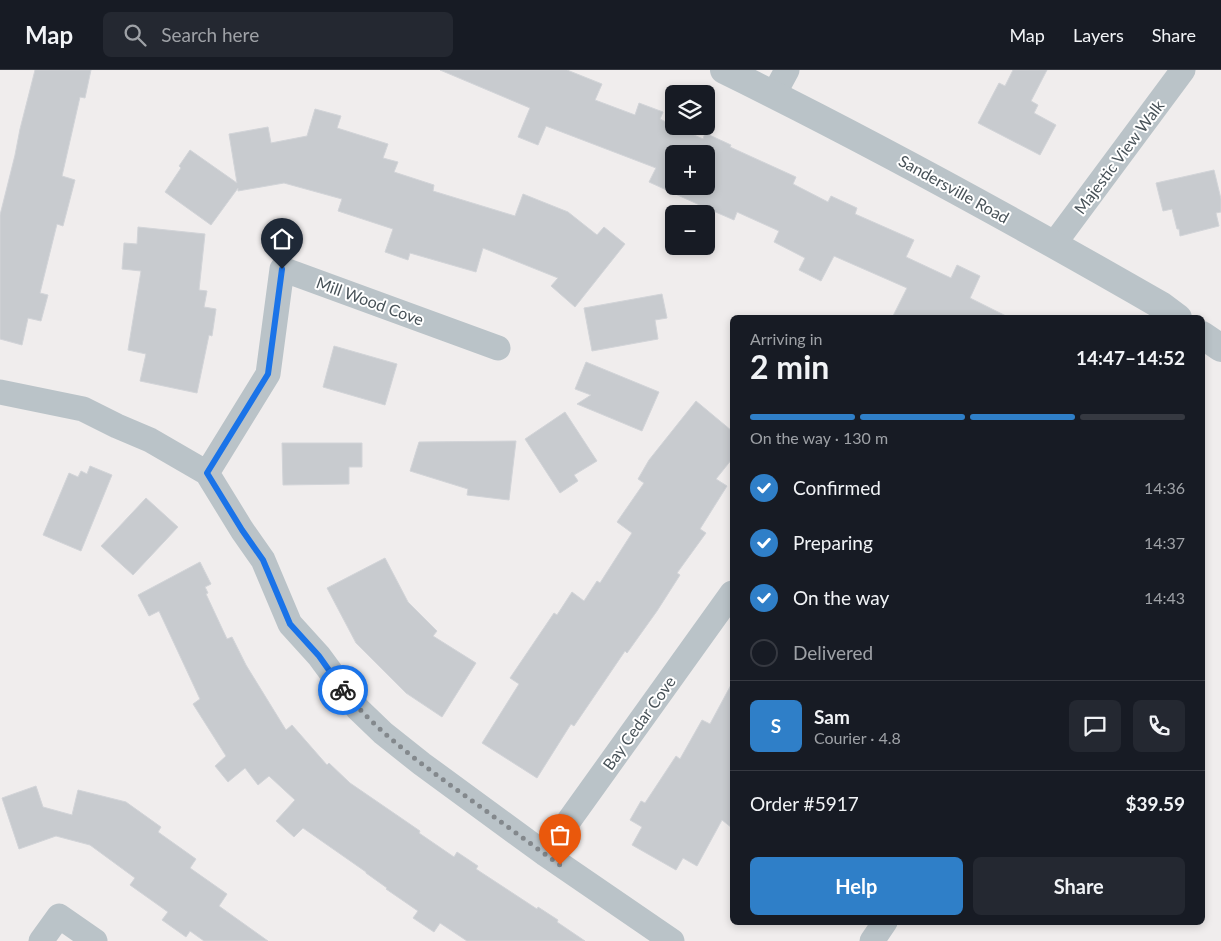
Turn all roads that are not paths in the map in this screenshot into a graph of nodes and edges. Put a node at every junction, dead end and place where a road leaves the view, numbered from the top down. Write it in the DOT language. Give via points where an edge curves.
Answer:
graph roads {
  1 [pos="724,70"];
  2 [pos="787,70"];
  3 [pos="1183,70"];
  4 [pos="774,94"];
  5 [pos="1054,244"];
  6 [pos="1174,315"];
  7 [pos="1205,337"];
  8 [pos="498,348"];
  9 [pos="1221,348"];
  10 [pos="0,392"];
  11 [pos="207,473"];
  12 [pos="730,596"];
  13 [pos="544,854"];
  14 [pos="883,925"];
  15 [pos="41,941"];
  16 [pos="95,941"];
  17 [pos="672,941"];
  18 [pos="872,941"];
  1 -- 4 [label="street, Sandersville Road"];
  2 -- 4 [label="street"];
  3 -- 5 [label="street, Majestic View Walk"];
  4 -- 5 [label="street, Sandersville Road"];
  5 -- 6 [label="street, Sandersville Road"];
  7 -- 9 [label="street"];
  8 -- 11 [label="street, Mill Wood Cove" via="282,269 268,374"];
  10 -- 11 [label="street" via="82,409 150,440"];
  11 -- 13 [label="street" via="263,560 290,624 319,656 358,709 422,764"];
  12 -- 13 [label="street, Bay Cedar Cove"];
  13 -- 17 [label="street"];
  14 -- 18 [label="street"];
  15 -- 16 [label="street" via="59,916"];
}
